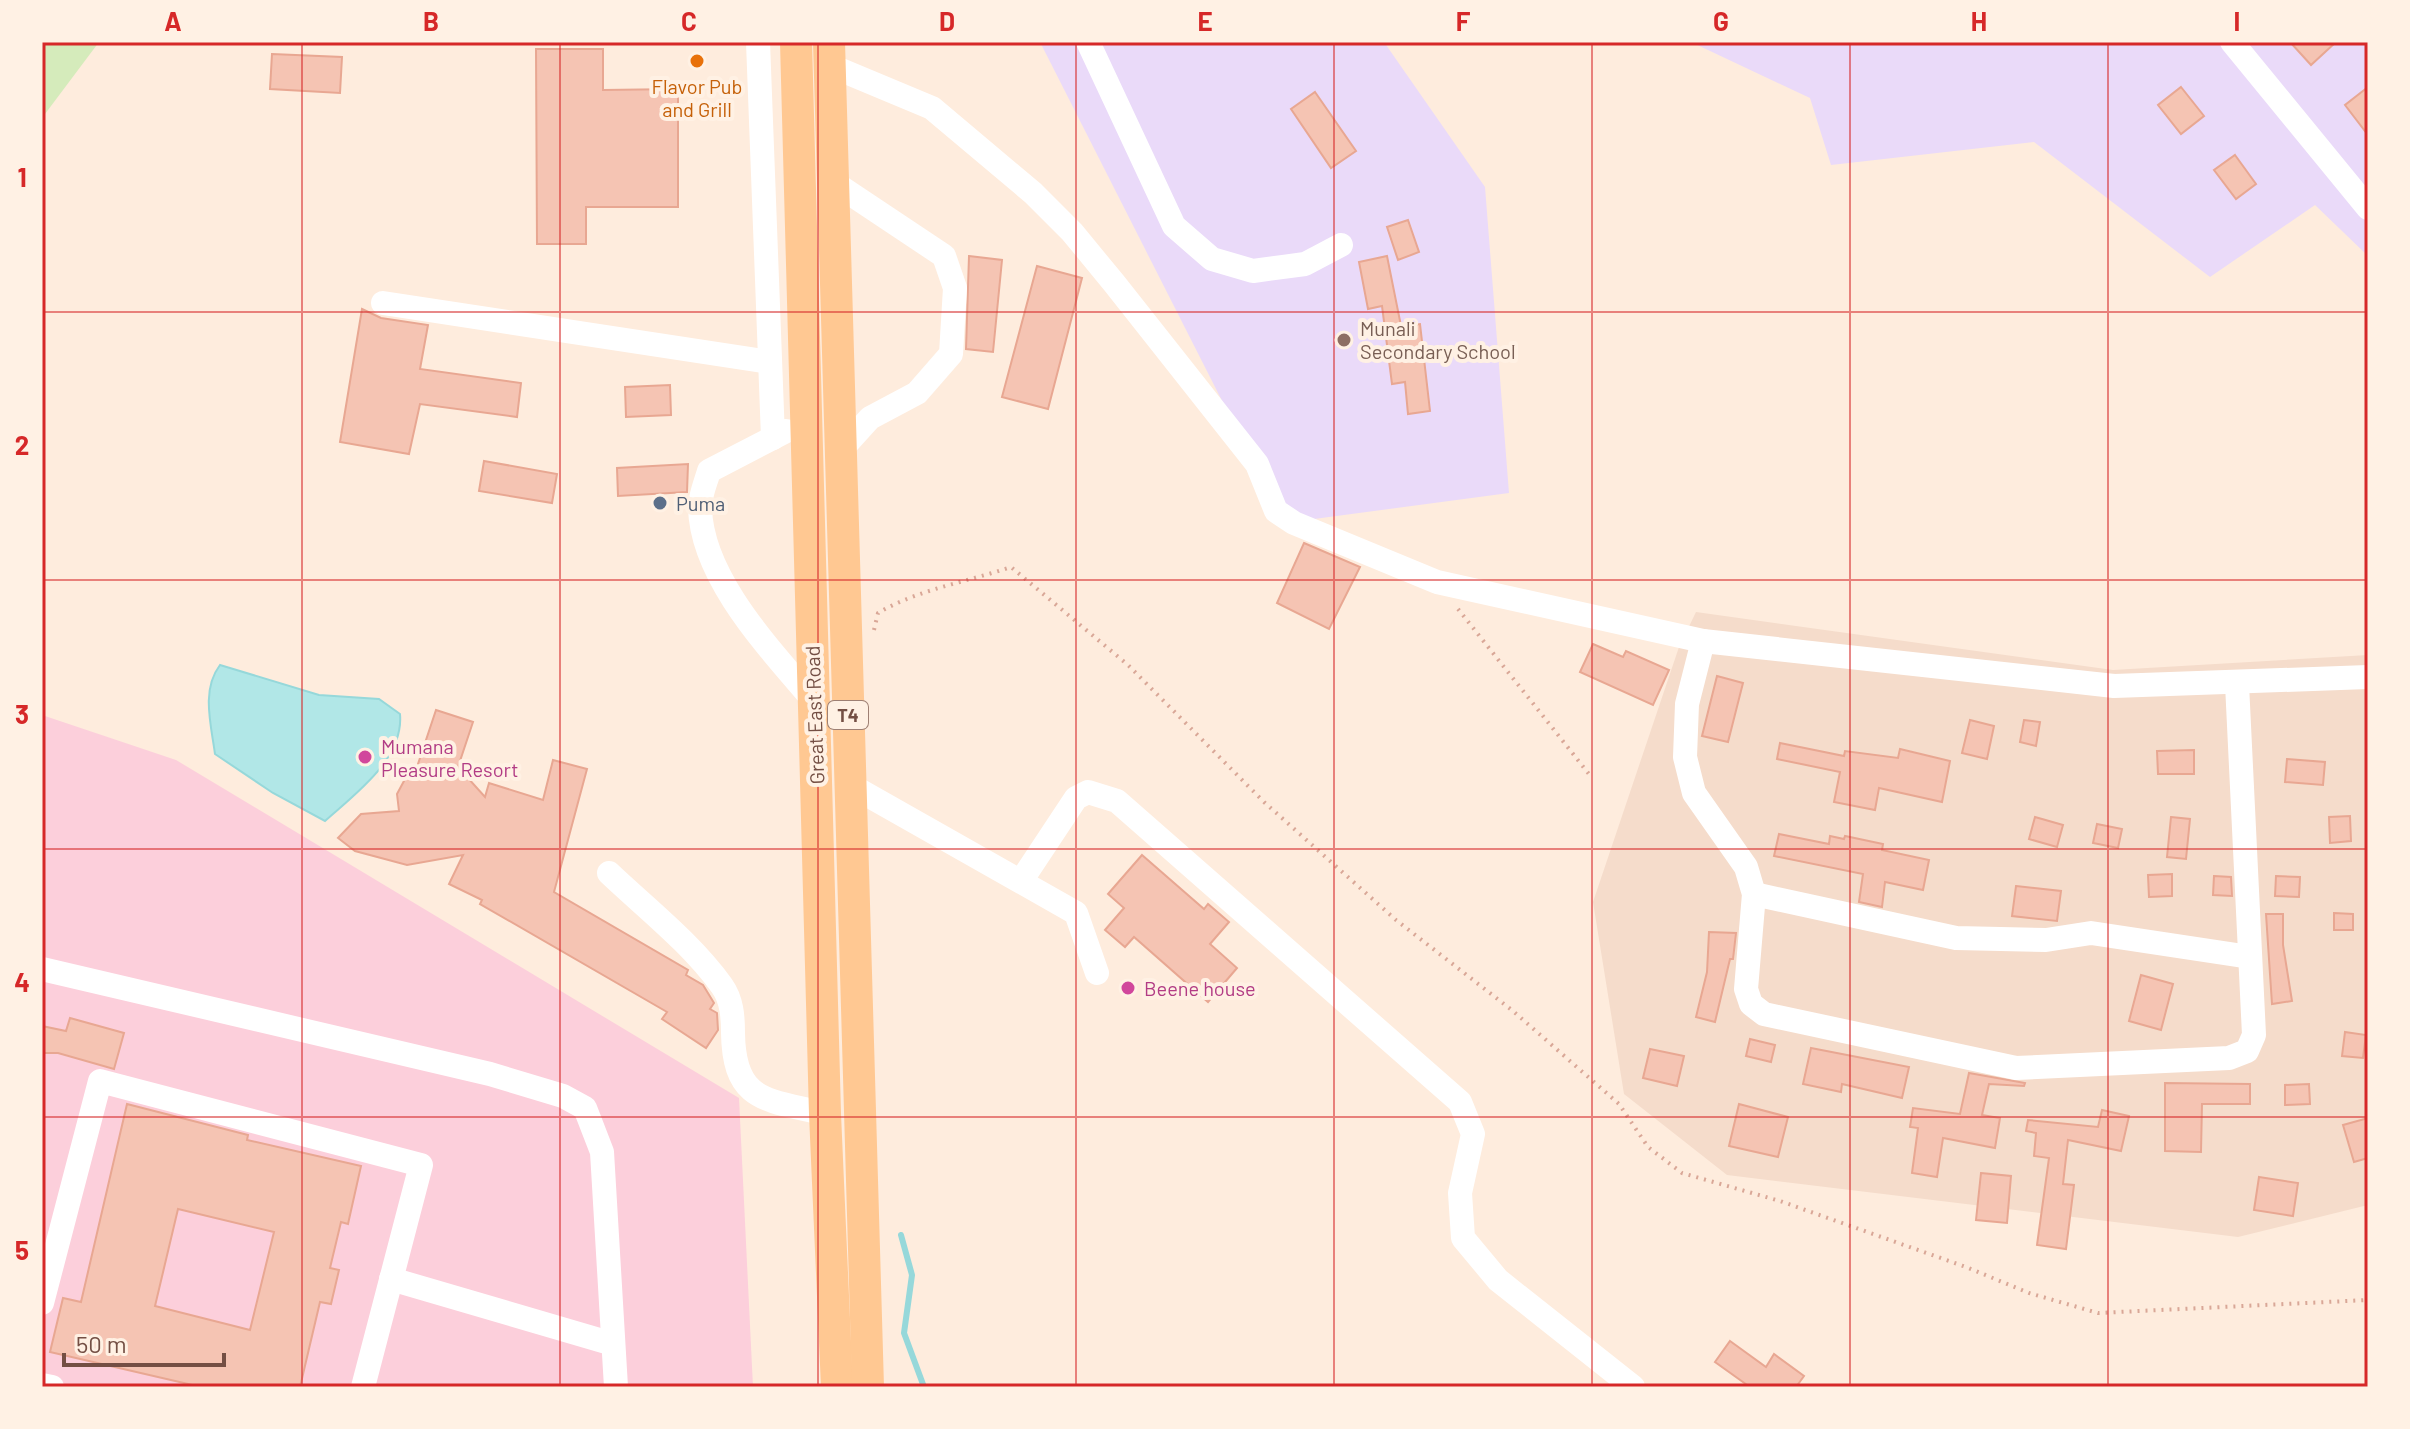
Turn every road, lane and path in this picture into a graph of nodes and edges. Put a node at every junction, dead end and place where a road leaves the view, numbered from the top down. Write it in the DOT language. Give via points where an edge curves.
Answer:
graph roads {
  1 [pos="758,42"];
  2 [pos="796,42"];
  3 [pos="1088,42"];
  4 [pos="2232,42"];
  5 [pos="829,54"];
  6 [pos="833,182"];
  7 [pos="2368,208"];
  8 [pos="1341,245"];
  9 [pos="383,303"];
  10 [pos="770,362"];
  11 [pos="806,421"];
  12 [pos="773,438"];
  13 [pos="841,450"];
  14 [pos="1437,582"];
  15 [pos="872,638"];
  16 [pos="1703,641"];
  17 [pos="2368,677"];
  18 [pos="2237,684"];
  19 [pos="814,701"];
  20 [pos="1589,774"];
  21 [pos="850,785"];
  22 [pos="609,873"];
  23 [pos="1021,881"];
  24 [pos="1754,894"];
  25 [pos="2250,957"];
  26 [pos="42,969"];
  27 [pos="1097,973"];
  28 [pos="825,1114"];
  29 [pos="391,1279"];
  30 [pos="2368,1300"];
  31 [pos="42,1303"];
  32 [pos="613,1344"];
  33 [pos="42,1385"];
  34 [pos="52,1387"];
  35 [pos="363,1387"];
  36 [pos="616,1387"];
  37 [pos="837,1387"];
  38 [pos="868,1387"];
  39 [pos="1633,1387"];
  1 -- 10 [label="street"];
  2 -- 11 [label="main road, Great East Road / T4"];
  3 -- 8 [label="street" via="1174,226 1212,259 1253,271 1305,264"];
  4 -- 7 [label="street"];
  5 -- 6 [label="main road, Great East Road / T4"];
  5 -- 14 [label="street" via="932,108 1072,232 1257,464 1276,511"];
  6 -- 13 [label="main road, Great East Road / T4"];
  6 -- 13 [label="street" via="944,256 955,288 951,354 917,393 870,418"];
  9 -- 10 [label="street"];
  10 -- 12 [label="street"];
  11 -- 12 [label="street"];
  11 -- 19 [label="main road, Great East Road / T4"];
  12 -- 19 [label="street" via="709,471 700,505 707,544 743,616"];
  13 -- 21 [label="main road, Great East Road / T4"];
  14 -- 16 [label="street"];
  14 -- 20 [label="path"];
  15 -- 30 [label="path" via="878,613 904,598 1011,567 1128,665 1264,802 1385,910 1619,1104 1648,1147 1682,1173 1780,1201 2029,1293 2098,1313"];
  16 -- 18 [label="street" via="2114,686"];
  16 -- 24 [label="street" via="1687,704 1685,757 1694,793 1746,867"];
  17 -- 18 [label="street"];
  18 -- 25 [label="street"];
  19 -- 28 [label="main road, Great East Road / T4"];
  21 -- 23 [label="street"];
  21 -- 38 [label="main road, Great East Road / T4"];
  22 -- 28 [label="street" via="724,988 733,1013 733,1063 742,1083 764,1099"];
  23 -- 27 [label="street" via="1076,913"];
  23 -- 39 [label="street" via="1076,798 1088,792 1117,801 1460,1102 1473,1134 1460,1193 1463,1238 1498,1280"];
  24 -- 25 [label="street" via="1956,938 2046,940 2091,933"];
  24 -- 25 [label="street" via="1746,989 1751,1004 1764,1014 2016,1068 2229,1058 2247,1051 2254,1035"];
  26 -- 32 [label="street" via="490,1074 585,1108 602,1152"];
  28 -- 37 [label="main road, Great East Road / T4"];
  29 -- 31 [label="street" via="421,1165 100,1081"];
  29 -- 32 [label="street"];
  29 -- 35 [label="street"];
  32 -- 36 [label="street"];
  33 -- 34 [label="street"];
}
